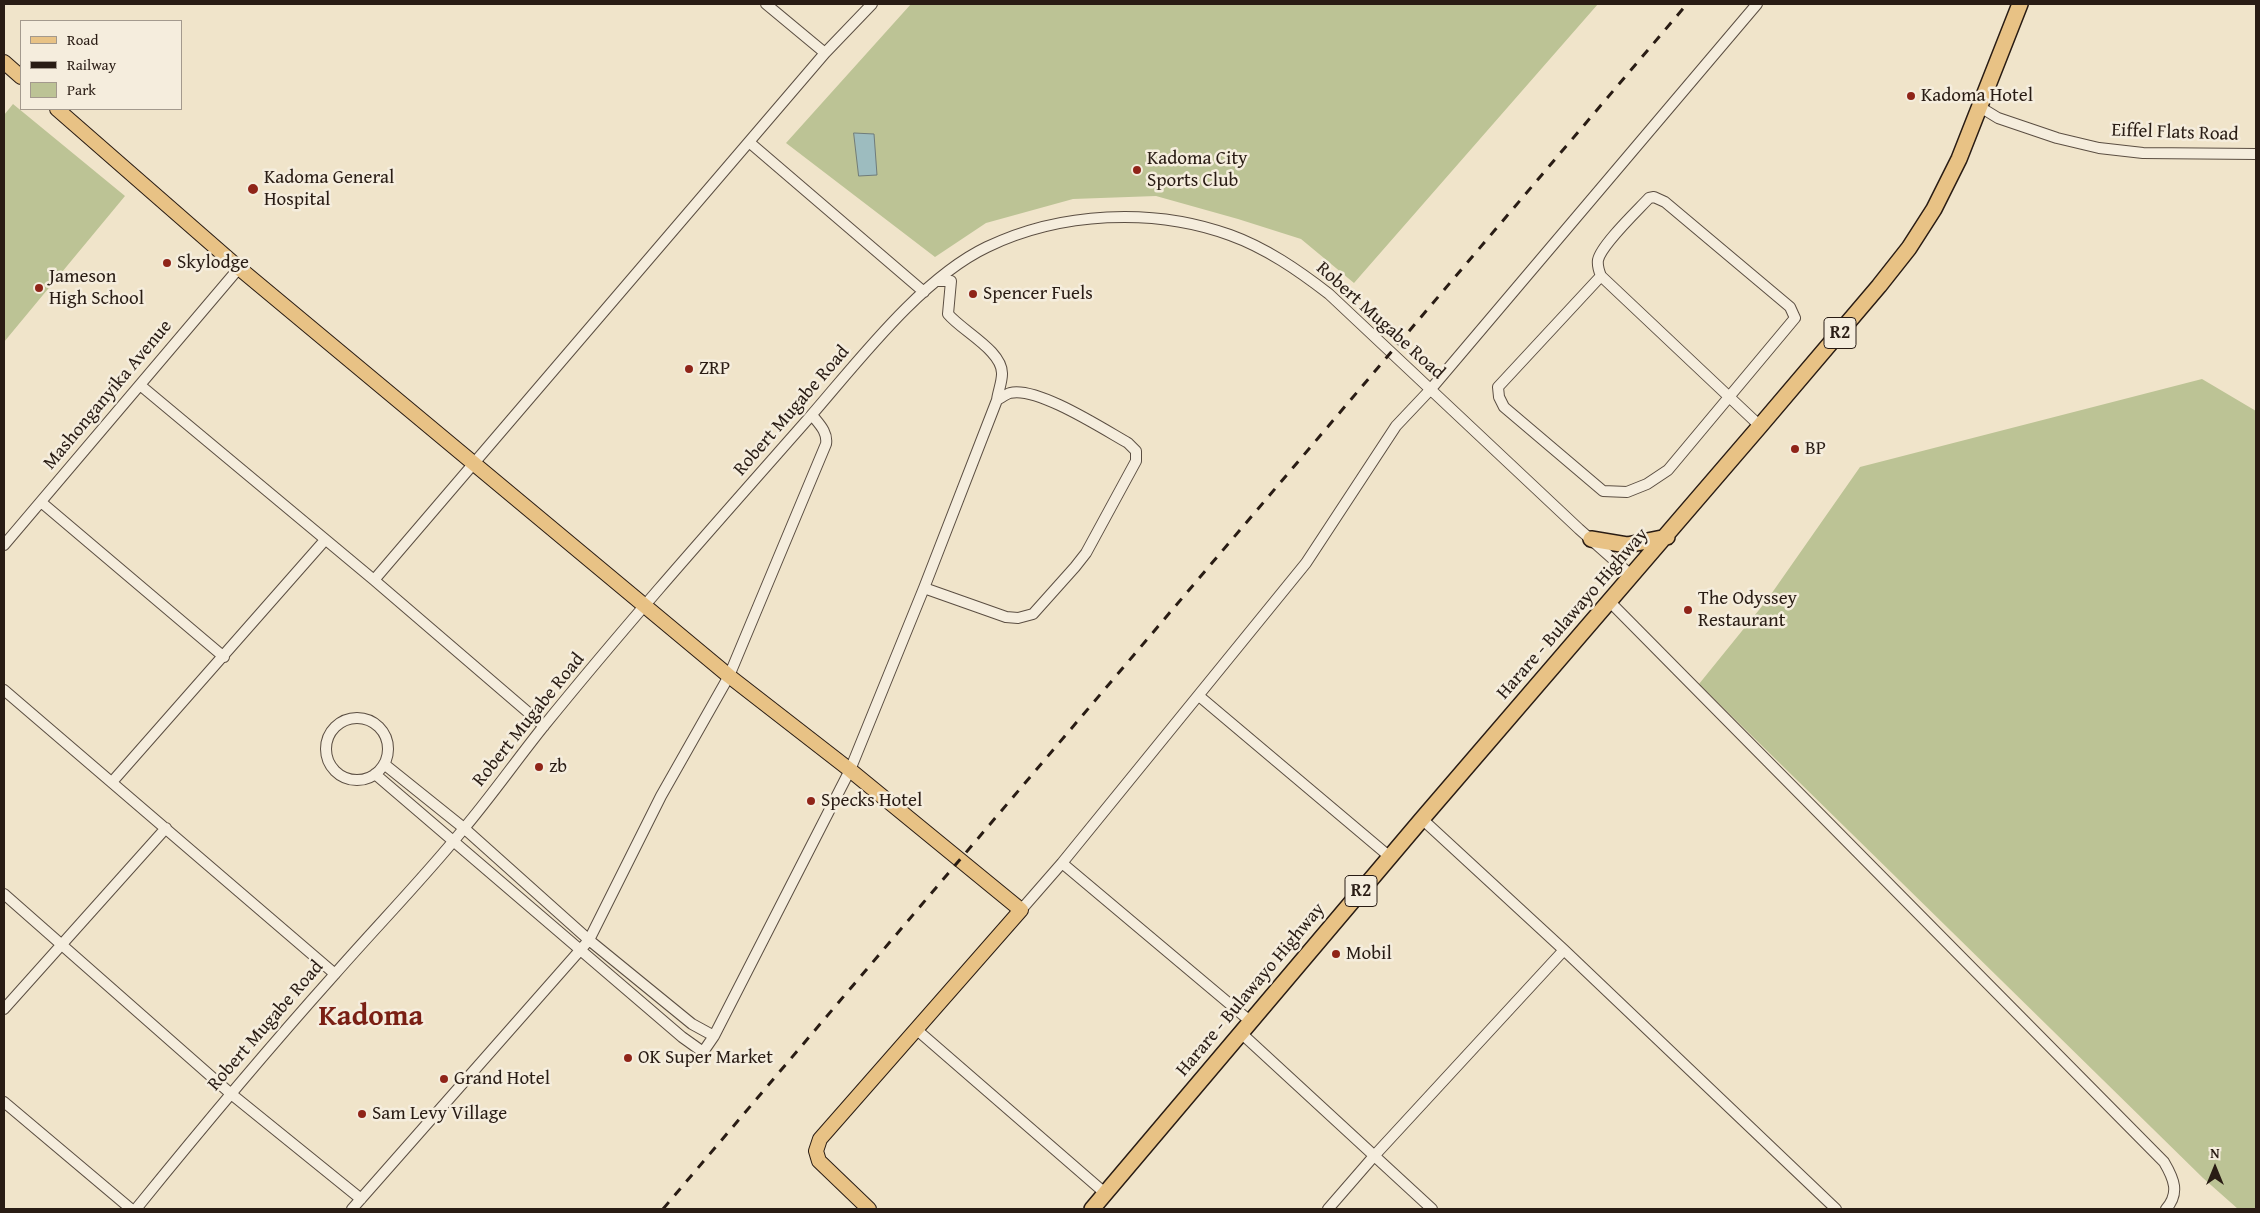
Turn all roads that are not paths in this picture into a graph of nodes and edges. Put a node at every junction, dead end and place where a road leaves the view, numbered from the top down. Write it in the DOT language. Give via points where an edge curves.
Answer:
graph roads {
  1 [pos="766,4"];
  2 [pos="872,4"];
  3 [pos="1757,4"];
  4 [pos="2020,4"];
  5 [pos="825,53"];
  6 [pos="4,62"];
  7 [pos="20,76"];
  8 [pos="1980,107"];
  9 [pos="58,110"];
  10 [pos="749,142"];
  11 [pos="2256,154"];
  12 [pos="239,268"];
  13 [pos="1602,276"];
  14 [pos="938,281"];
  15 [pos="924,292"];
  16 [pos="140,385"];
  17 [pos="1430,390"];
  18 [pos="1729,398"];
  19 [pos="996,400"];
  20 [pos="812,415"];
  21 [pos="1760,426"];
  22 [pos="474,462"];
  23 [pos="41,502"];
  24 [pos="1667,537"];
  25 [pos="1591,539"];
  26 [pos="325,540"];
  27 [pos="4,545"];
  28 [pos="1632,576"];
  29 [pos="374,580"];
  30 [pos="924,588"];
  31 [pos="1610,602"];
  32 [pos="646,606"];
  33 [pos="224,657"];
  34 [pos="730,676"];
  35 [pos="4,690"];
  36 [pos="1199,696"];
  37 [pos="544,726"];
  38 [pos="384,764"];
  39 [pos="850,770"];
  40 [pos="375,774"];
  41 [pos="112,782"];
  42 [pos="1422,819"];
  43 [pos="166,828"];
  44 [pos="465,828"];
  45 [pos="454,842"];
  46 [pos="1390,856"];
  47 [pos="1062,863"];
  48 [pos="4,894"];
  49 [pos="1021,910"];
  50 [pos="589,940"];
  51 [pos="63,944"];
  52 [pos="581,949"];
  53 [pos="1564,950"];
  54 [pos="334,974"];
  55 [pos="4,1009"];
  56 [pos="1246,1027"];
  57 [pos="917,1030"];
  58 [pos="714,1036"];
  59 [pos="230,1093"];
  60 [pos="4,1102"];
  61 [pos="1374,1156"];
  62 [pos="1106,1194"];
  63 [pos="361,1199"];
  64 [pos="131,1209"];
  65 [pos="136,1209"];
  66 [pos="352,1209"];
  67 [pos="869,1209"];
  68 [pos="1092,1209"];
  69 [pos="1328,1209"];
  70 [pos="1432,1209"];
  71 [pos="1836,1209"];
  72 [pos="2166,1209"];
  1 -- 5 [label="street"];
  2 -- 5 [label="street"];
  3 -- 17 [label="street"];
  4 -- 8 [label="highway, Harare - Bulawayo Highway / R2"];
  5 -- 10 [label="street"];
  6 -- 7 [label="main road"];
  8 -- 11 [label="street, Eiffel Flats Road" via="2007,121 2099,148 2143,153"];
  8 -- 21 [label="highway, Harare - Bulawayo Highway / R2" via="1934,209 1909,248"];
  9 -- 12 [label="main road"];
  10 -- 15 [label="street"];
  10 -- 22 [label="street"];
  12 -- 16 [label="street, Mashonganyika Avenue"];
  12 -- 22 [label="main road"];
  13 -- 18 [label="street"];
  13 -- 18 [label="street" via="1598,269 1600,254 1654,197 1790,307 1795,318"];
  13 -- 18 [label="street" via="1498,387 1498,397 1504,407 1603,491 1627,492 1668,470"];
  14 -- 15 [label="street, Robert Mugabe Road"];
  14 -- 17 [label="street, Robert Mugabe Road" via="963,260 1022,233 1093,218 1164,219 1228,234 1267,251 1303,274 1329,294"];
  14 -- 19 [label="street" via="951,281 948,314 989,349 1001,364"];
  15 -- 20 [label="street, Robert Mugabe Road"];
  16 -- 23 [label="street, Mashonganyika Avenue"];
  16 -- 26 [label="street"];
  17 -- 25 [label="street, Robert Mugabe Road"];
  17 -- 36 [label="street" via="1396,426 1306,563"];
  18 -- 21 [label="street"];
  19 -- 30 [label="street"];
  19 -- 30 [label="street" via="1010,393 1047,399 1128,442 1136,451 1136,461 1086,552 1033,614 1006,617"];
  20 -- 32 [label="street, Robert Mugabe Road"];
  20 -- 34 [label="street" via="825,432 826,444"];
  21 -- 24 [label="highway, Harare - Bulawayo Highway / R2"];
  22 -- 29 [label="street"];
  22 -- 32 [label="main road"];
  23 -- 27 [label="street, Mashonganyika Avenue"];
  23 -- 33 [label="street"];
  24 -- 25 [label="highway" via="1627,545"];
  24 -- 28 [label="highway, Harare - Bulawayo Highway / R2"];
  25 -- 28 [label="street, Robert Mugabe Road"];
  26 -- 29 [label="street"];
  26 -- 33 [label="street"];
  28 -- 31 [label="highway, Harare - Bulawayo Highway / R2"];
  29 -- 37 [label="street"];
  30 -- 39 [label="street"];
  31 -- 42 [label="highway, Harare - Bulawayo Highway / R2"];
  31 -- 72 [label="street" via="2164,1162 2175,1185 2174,1197"];
  32 -- 34 [label="main road"];
  32 -- 37 [label="street, Robert Mugabe Road"];
  33 -- 41 [label="street"];
  34 -- 39 [label="main road"];
  34 -- 50 [label="street" via="660,796"];
  35 -- 41 [label="street"];
  36 -- 46 [label="street"];
  36 -- 47 [label="street"];
  37 -- 44 [label="street, Robert Mugabe Road"];
  38 -- 40 [label="street"];
  38 -- 40 [label="street" via="388,753 387,740 382,730 372,722 361,718 348,719 334,728 326,744 326,757 331,768 352,780 364,780"];
  38 -- 44 [label="street"];
  39 -- 49 [label="main road"];
  39 -- 58 [label="street"];
  40 -- 45 [label="street"];
  41 -- 43 [label="street"];
  42 -- 46 [label="highway, Harare - Bulawayo Highway / R2"];
  42 -- 53 [label="street"];
  43 -- 51 [label="street"];
  43 -- 54 [label="street"];
  44 -- 45 [label="street, Robert Mugabe Road"];
  44 -- 50 [label="street"];
  45 -- 52 [label="street"];
  45 -- 54 [label="street, Robert Mugabe Road"];
  46 -- 56 [label="highway, Harare - Bulawayo Highway / R2"];
  47 -- 49 [label="street"];
  47 -- 56 [label="street"];
  48 -- 51 [label="street"];
  49 -- 57 [label="main road"];
  50 -- 52 [label="street"];
  50 -- 58 [label="street" via="692,1024"];
  51 -- 55 [label="street"];
  51 -- 59 [label="street"];
  52 -- 58 [label="street" via="703,1052"];
  52 -- 63 [label="street"];
  53 -- 61 [label="street"];
  53 -- 71 [label="street"];
  54 -- 59 [label="street, Robert Mugabe Road"];
  56 -- 61 [label="street"];
  56 -- 62 [label="highway, Harare - Bulawayo Highway / R2"];
  57 -- 62 [label="street"];
  57 -- 67 [label="main road" via="820,1139 816,1151 819,1161"];
  59 -- 63 [label="street"];
  59 -- 65 [label="street, Robert Mugabe Road"];
  60 -- 64 [label="street"];
  61 -- 69 [label="street"];
  61 -- 70 [label="street"];
  62 -- 68 [label="highway, Harare - Bulawayo Highway / R2"];
  63 -- 66 [label="street"];
}
